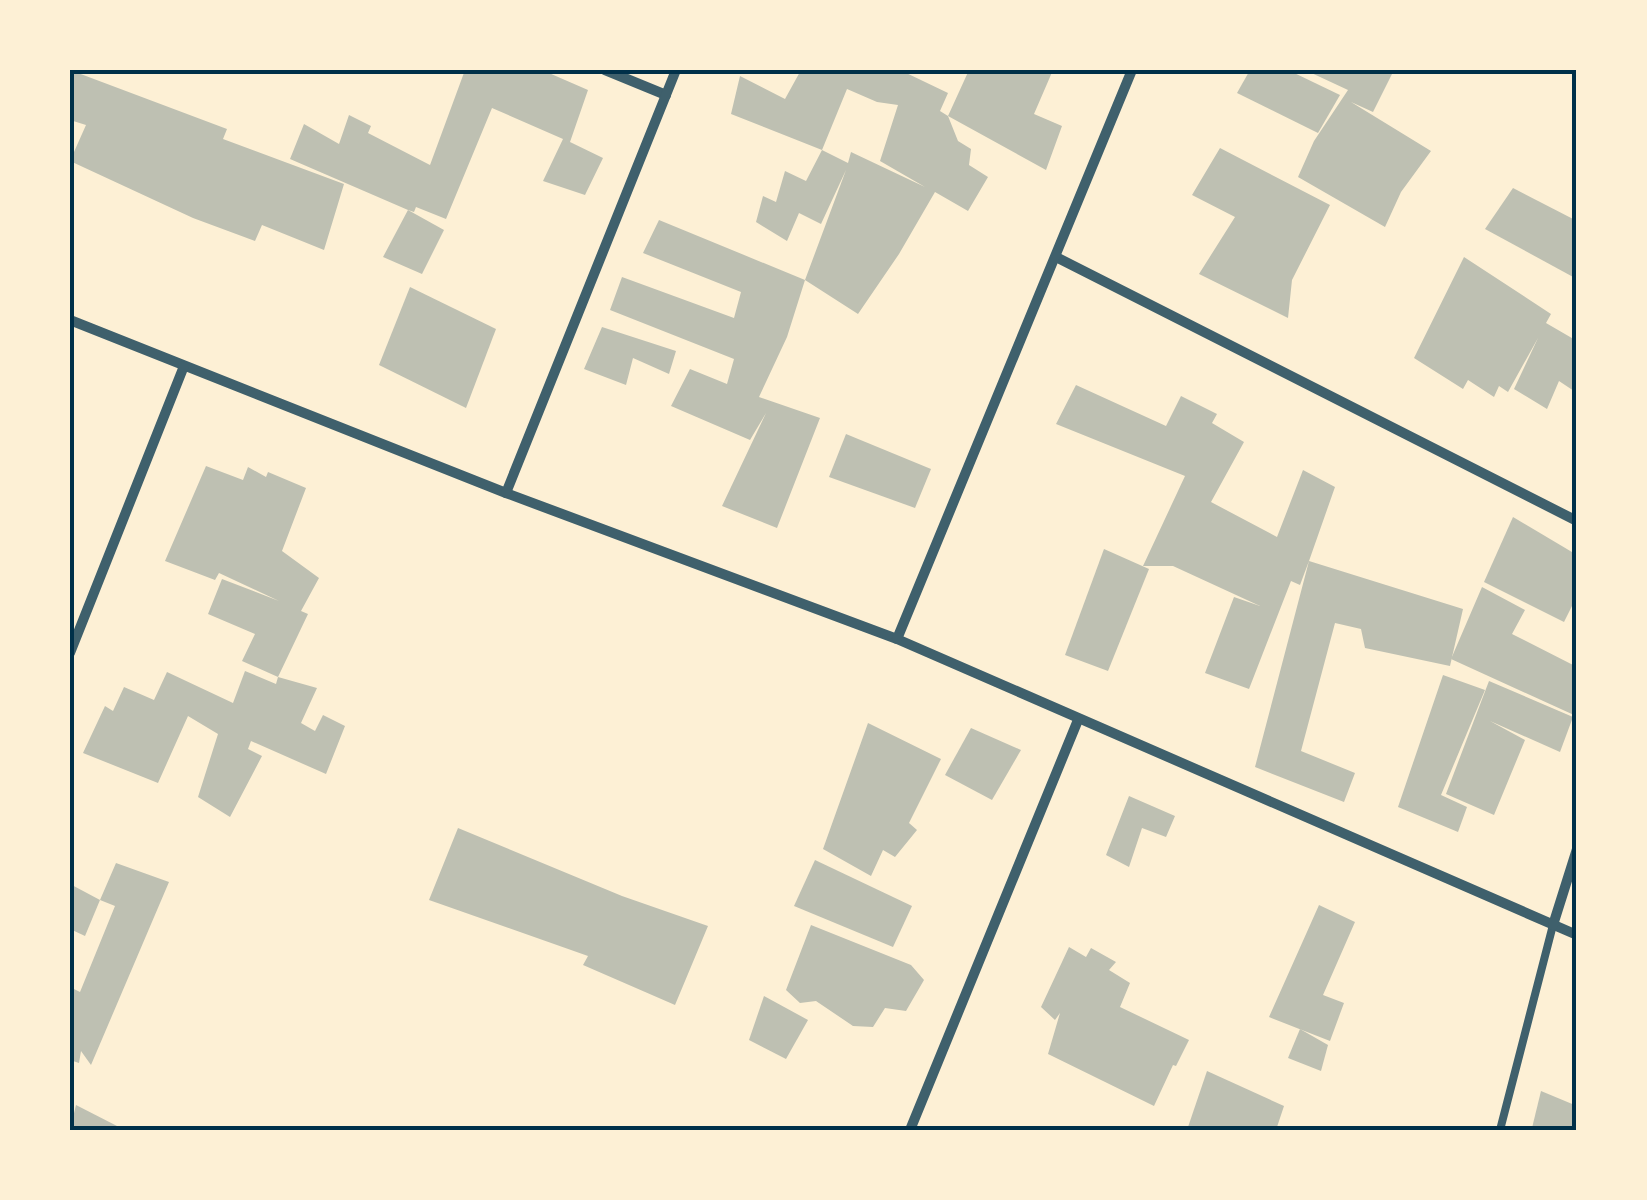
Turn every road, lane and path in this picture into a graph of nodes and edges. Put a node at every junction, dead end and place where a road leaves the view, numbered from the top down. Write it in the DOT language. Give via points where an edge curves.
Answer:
graph roads {
  1 [pos="605,70"];
  2 [pos="676,70"];
  3 [pos="1132,70"];
  4 [pos="666,95"];
  5 [pos="1056,257"];
  6 [pos="70,320"];
  7 [pos="184,366"];
  8 [pos="506,493"];
  9 [pos="1577,521"];
  10 [pos="897,639"];
  11 [pos="70,653"];
  12 [pos="1078,720"];
  13 [pos="1577,850"];
  14 [pos="1554,925"];
  15 [pos="1577,935"];
  16 [pos="910,1130"];
  17 [pos="1500,1130"];
  1 -- 4 [label="street"];
  2 -- 4 [label="street"];
  3 -- 5 [label="street"];
  4 -- 8 [label="street"];
  5 -- 9 [label="street"];
  5 -- 10 [label="street"];
  6 -- 7 [label="street"];
  7 -- 8 [label="street"];
  7 -- 11 [label="street"];
  8 -- 10 [label="street"];
  10 -- 12 [label="street"];
  12 -- 14 [label="street"];
  12 -- 16 [label="street"];
  13 -- 14 [label="street"];
  14 -- 15 [label="street"];
  14 -- 17 [label="lane"];
}
